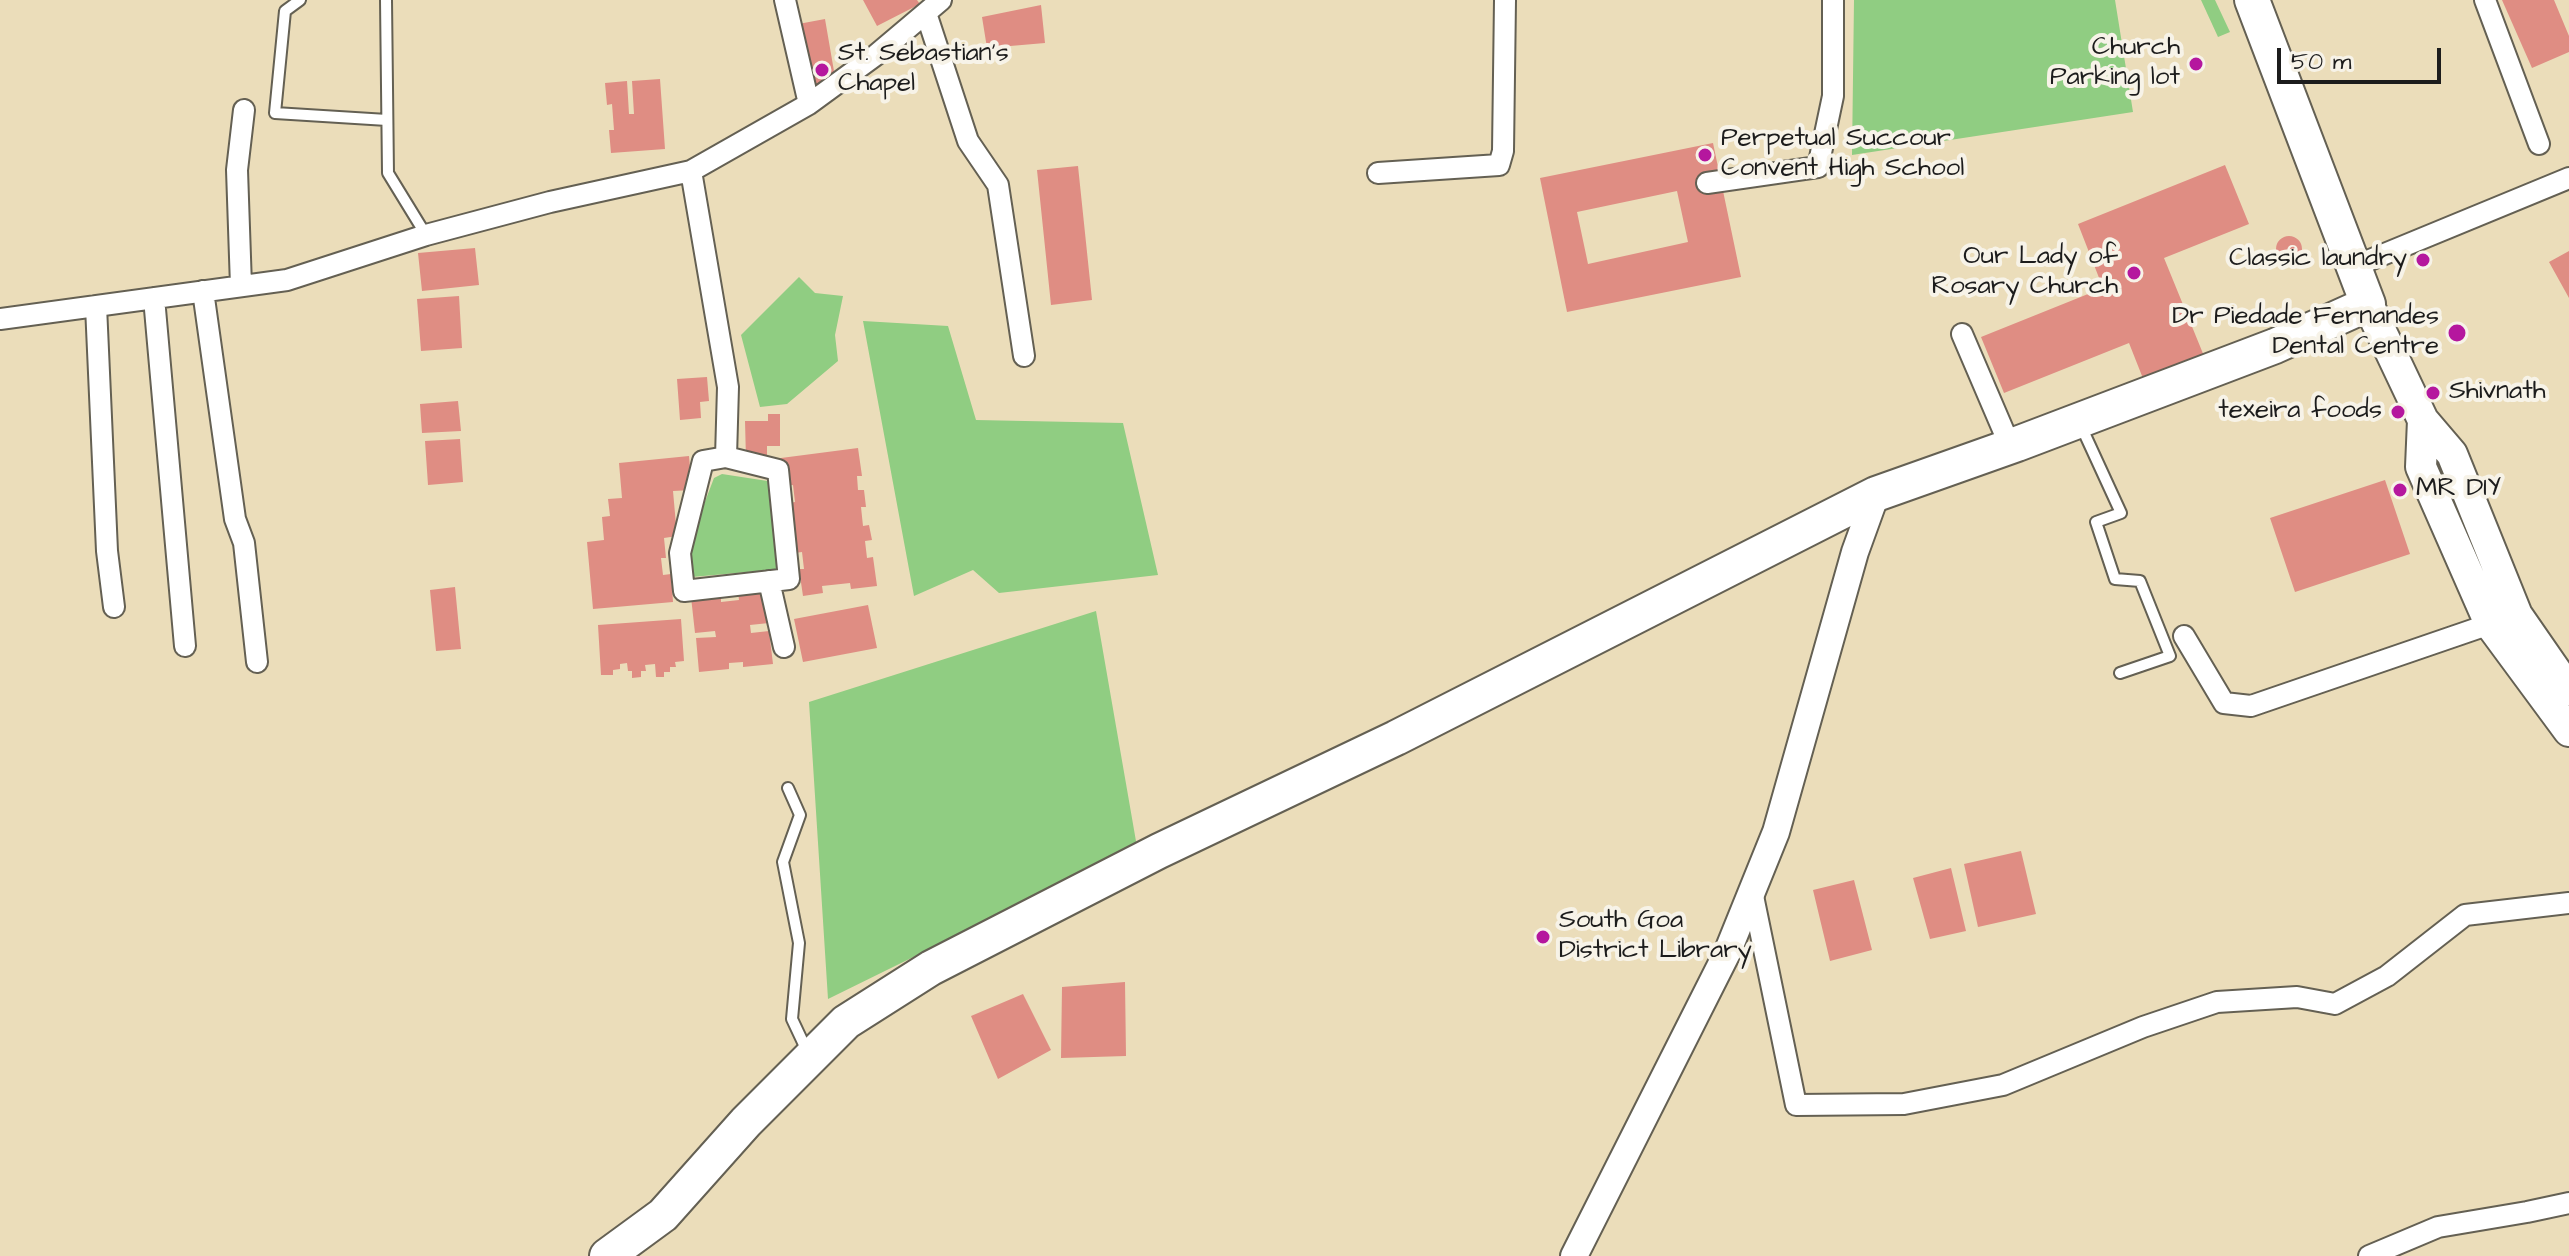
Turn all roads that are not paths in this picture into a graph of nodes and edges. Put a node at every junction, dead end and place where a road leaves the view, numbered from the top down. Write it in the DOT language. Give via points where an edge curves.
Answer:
graph roads {
  1 [pos="300,0"];
  2 [pos="386,0"];
  3 [pos="785,0"];
  4 [pos="1505,0"];
  5 [pos="1833,0"];
  6 [pos="2485,0"];
  7 [pos="933,6"];
  8 [pos="2260,12"];
  9 [pos="809,104"];
  10 [pos="244,110"];
  11 [pos="387,120"];
  12 [pos="2539,144"];
  13 [pos="691,171"];
  14 [pos="1378,173"];
  15 [pos="2569,178"];
  16 [pos="1707,183"];
  17 [pos="426,235"];
  18 [pos="2353,267"];
  19 [pos="241,286"];
  20 [pos="203,291"];
  21 [pos="154,298"];
  22 [pos="2368,304"];
  23 [pos="96,306"];
  24 [pos="0,319"];
  25 [pos="1962,334"];
  26 [pos="1024,356"];
  27 [pos="2079,420"];
  28 [pos="2423,420"];
  29 [pos="2010,446"];
  30 [pos="726,457"];
  31 [pos="1876,494"];
  32 [pos="769,581"];
  33 [pos="114,607"];
  34 [pos="2490,624"];
  35 [pos="2184,636"];
  36 [pos="185,646"];
  37 [pos="784,647"];
  38 [pos="257,662"];
  39 [pos="2120,673"];
  40 [pos="2569,690"];
  41 [pos="2569,731"];
  42 [pos="788,788"];
  43 [pos="1752,891"];
  44 [pos="2569,903"];
  45 [pos="810,1058"];
  46 [pos="2569,1203"];
  47 [pos="607,1256"];
  48 [pos="1574,1256"];
  49 [pos="2369,1256"];
  1 -- 11 [label="lane" via="285,11 275,113"];
  2 -- 11 [label="lane"];
  3 -- 9 [label="street"];
  4 -- 14 [label="street" via="1499,165"];
  5 -- 16 [label="street" via="1833,96 1818,167"];
  6 -- 12 [label="street"];
  7 -- 9 [label="street"];
  7 -- 26 [label="street" via="968,141 998,185"];
  8 -- 18 [label="main road"];
  9 -- 13 [label="street"];
  10 -- 19 [label="street" via="237,170"];
  11 -- 17 [label="lane" via="388,173"];
  13 -- 17 [label="street"];
  13 -- 30 [label="street" via="728,387"];
  15 -- 18 [label="street"];
  17 -- 19 [label="street" via="287,280"];
  18 -- 22 [label="main road"];
  19 -- 20 [label="street"];
  20 -- 21 [label="street"];
  20 -- 38 [label="street" via="235,519 244,543"];
  21 -- 23 [label="street"];
  21 -- 36 [label="street"];
  22 -- 27 [label="main road" via="2275,346"];
  22 -- 28 [label="main road"];
  23 -- 24 [label="street"];
  23 -- 33 [label="street"];
  25 -- 29 [label="street"];
  27 -- 29 [label="main road"];
  27 -- 39 [label="lane" via="2121,513 2096,522 2115,579 2140,581 2170,656"];
  28 -- 34 [label="main road" via="2421,467"];
  28 -- 40 [label="main road" via="2452,454 2517,615"];
  29 -- 31 [label="main road"];
  30 -- 32 [label="street" via="778,470 789,579"];
  30 -- 32 [label="street" via="703,461 680,553 684,591"];
  31 -- 43 [label="street" via="1776,832"];
  31 -- 45 [label="main road" via="931,968 846,1022"];
  32 -- 37 [label="street"];
  34 -- 35 [label="street" via="2251,706 2224,703"];
  34 -- 41 [label="main road"];
  42 -- 45 [label="lane" via="800,815 783,862 799,943 792,1019"];
  43 -- 44 [label="street" via="1796,1105 1904,1104 2003,1085 2217,1002 2297,997 2335,1004 2387,976 2465,915"];
  43 -- 48 [label="street" via="1727,953"];
  45 -- 47 [label="main road" via="663,1215"];
  46 -- 49 [label="street" via="2438,1227"];
}
